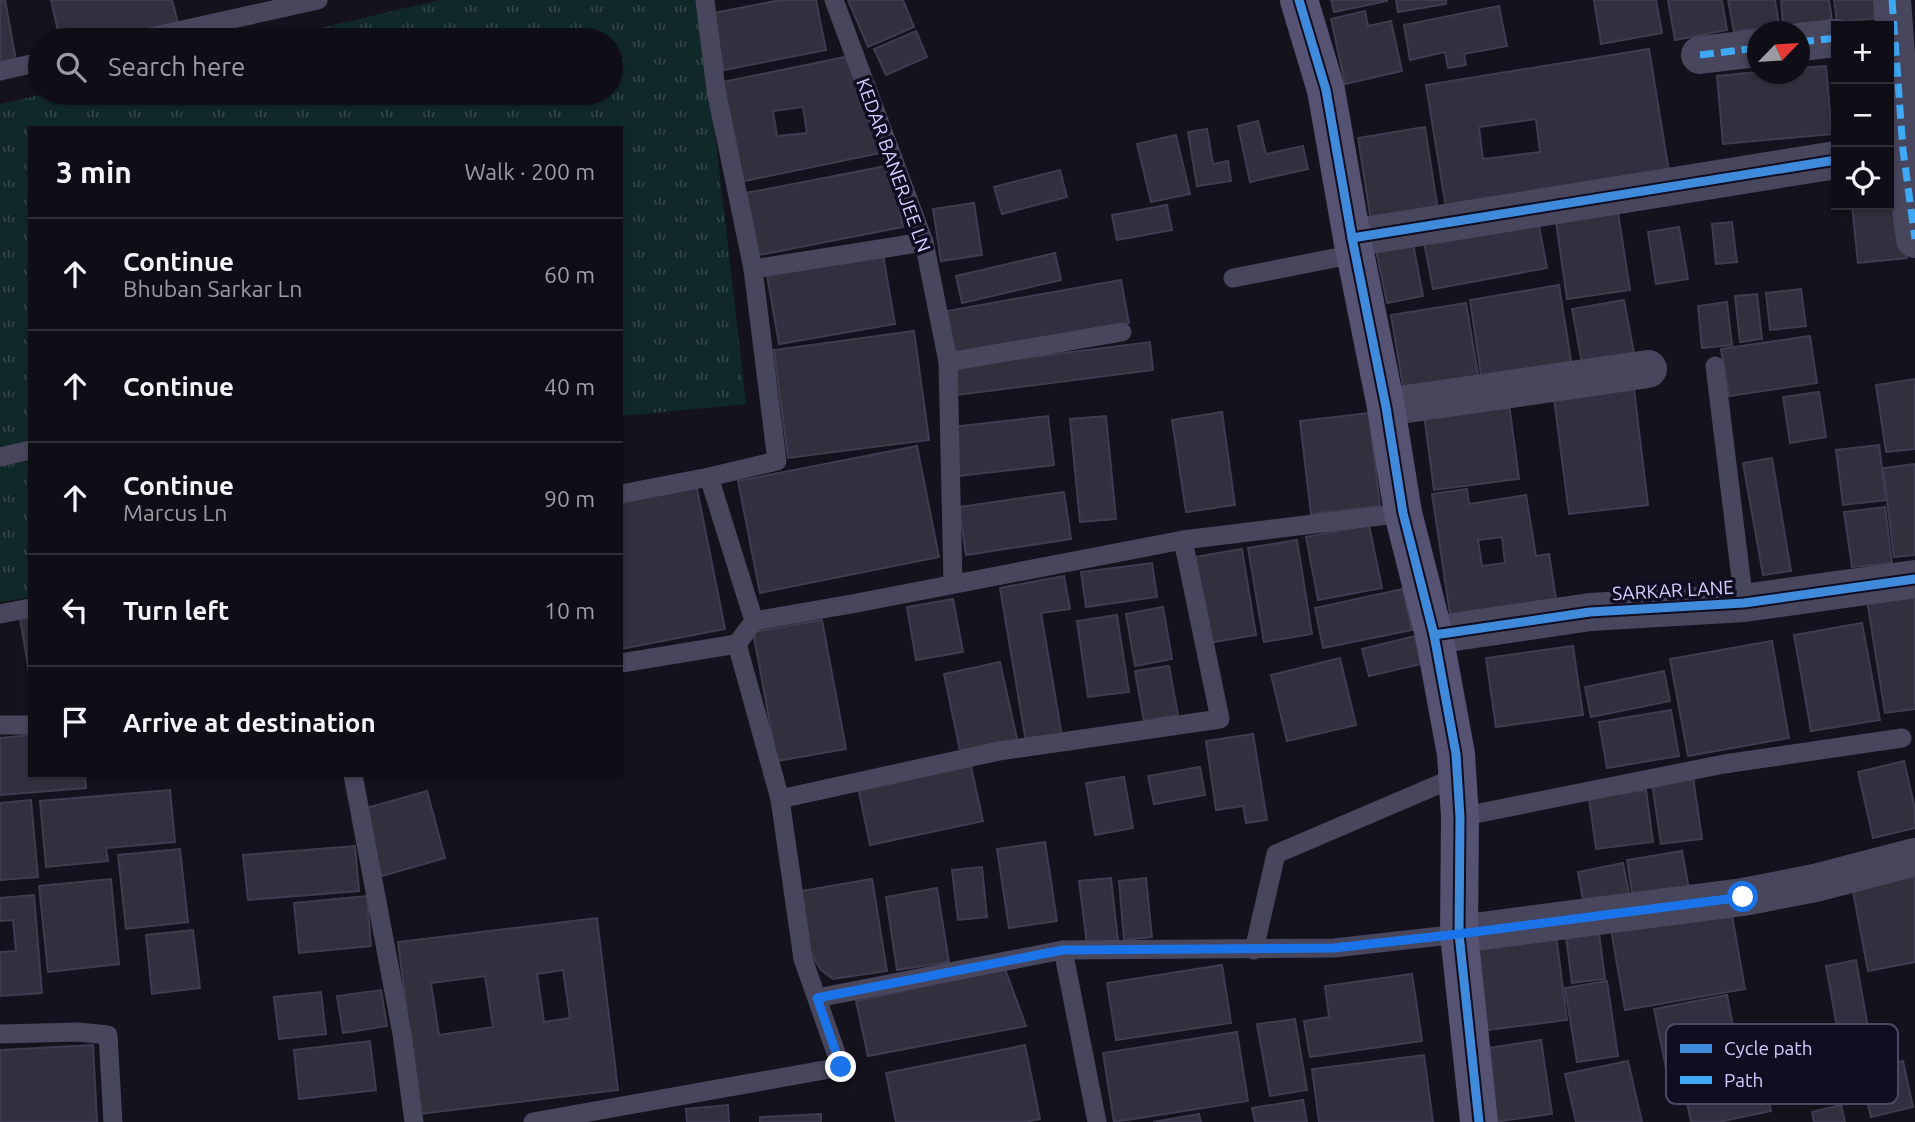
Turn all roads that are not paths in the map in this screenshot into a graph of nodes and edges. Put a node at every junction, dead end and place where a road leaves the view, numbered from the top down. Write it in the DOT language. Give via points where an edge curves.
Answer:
graph roads {
  1 [pos="318,0"];
  2 [pos="705,0"];
  3 [pos="834,0"];
  4 [pos="1299,0"];
  5 [pos="191,28"];
  6 [pos="1831,39"];
  7 [pos="1810,41"];
  8 [pos="1894,47"];
  9 [pos="1747,49"];
  10 [pos="1700,55"];
  11 [pos="28,65"];
  12 [pos="0,71"];
  13 [pos="1902,150"];
  14 [pos="1831,161"];
  15 [pos="1915,239"];
  16 [pos="924,242"];
  17 [pos="1354,246"];
  18 [pos="753,269"];
  19 [pos="1233,278"];
  20 [pos="1122,332"];
  21 [pos="948,362"];
  22 [pos="1715,366"];
  23 [pos="1648,369"];
  24 [pos="1386,407"];
  25 [pos="28,450"];
  26 [pos="0,457"];
  27 [pos="709,477"];
  28 [pos="623,494"];
  29 [pos="1403,513"];
  30 [pos="1183,540"];
  31 [pos="1915,579"];
  32 [pos="953,584"];
  33 [pos="1744,603"];
  34 [pos="28,608"];
  35 [pos="0,614"];
  36 [pos="754,621"];
  37 [pos="1434,635"];
  38 [pos="737,644"];
  39 [pos="623,663"];
  40 [pos="0,725"];
  41 [pos="28,725"];
  42 [pos="1902,738"];
  43 [pos="354,777"];
  44 [pos="1456,777"];
  45 [pos="780,799"];
  46 [pos="1460,817"];
  47 [pos="1915,857"];
  48 [pos="1459,934"];
  49 [pos="1063,950"];
  50 [pos="1254,950"];
  51 [pos="817,998"];
  52 [pos="0,1034"];
  53 [pos="113,1122"];
  54 [pos="414,1122"];
  55 [pos="533,1122"];
  56 [pos="1097,1122"];
  57 [pos="1479,1122"];
  1 -- 5 [label="lane"];
  2 -- 18 [label="lane" via="716,90"];
  3 -- 16 [label="lane, KEDAR BANERJEE LN"];
  4 -- 17 [label="street" via="1326,90"];
  6 -- 7 [label="street"];
  8 -- 13 [label="street"];
  9 -- 10 [label="street"];
  11 -- 12 [label="lane"];
  13 -- 15 [label="street"];
  14 -- 17 [label="street"];
  16 -- 18 [label="lane"];
  16 -- 21 [label="lane, KEDAR BANERJEE LN"];
  17 -- 19 [label="lane"];
  17 -- 24 [label="street"];
  18 -- 27 [label="lane" via="777,461"];
  20 -- 21 [label="lane"];
  21 -- 32 [label="lane, KEDAR BANERJEE LN"];
  22 -- 33 [label="lane"];
  23 -- 24 [label="street"];
  24 -- 29 [label="street"];
  25 -- 26 [label="lane"];
  27 -- 28 [label="lane"];
  27 -- 36 [label="lane"];
  29 -- 30 [label="lane"];
  29 -- 37 [label="street"];
  30 -- 32 [label="lane"];
  30 -- 45 [label="lane" via="1220,719 999,751"];
  31 -- 33 [label="street, SARKAR LANE"];
  32 -- 36 [label="lane"];
  33 -- 37 [label="street, SARKAR LANE" via="1590,612"];
  34 -- 35 [label="lane"];
  36 -- 38 [label="lane"];
  37 -- 44 [label="street" via="1456,754"];
  38 -- 39 [label="lane"];
  38 -- 45 [label="lane"];
  40 -- 41 [label="lane"];
  42 -- 46 [label="lane" via="1724,764"];
  43 -- 54 [label="lane"];
  44 -- 46 [label="street"];
  44 -- 50 [label="lane" via="1276,854"];
  45 -- 51 [label="lane" via="803,959"];
  46 -- 48 [label="street"];
  47 -- 48 [label="street" via="1743,897"];
  48 -- 50 [label="lane" via="1334,948"];
  48 -- 57 [label="street"];
  49 -- 50 [label="lane"];
  49 -- 51 [label="lane"];
  49 -- 56 [label="lane"];
  51 -- 55 [label="lane" via="841,1067"];
  52 -- 53 [label="lane" via="108,1035"];
}
